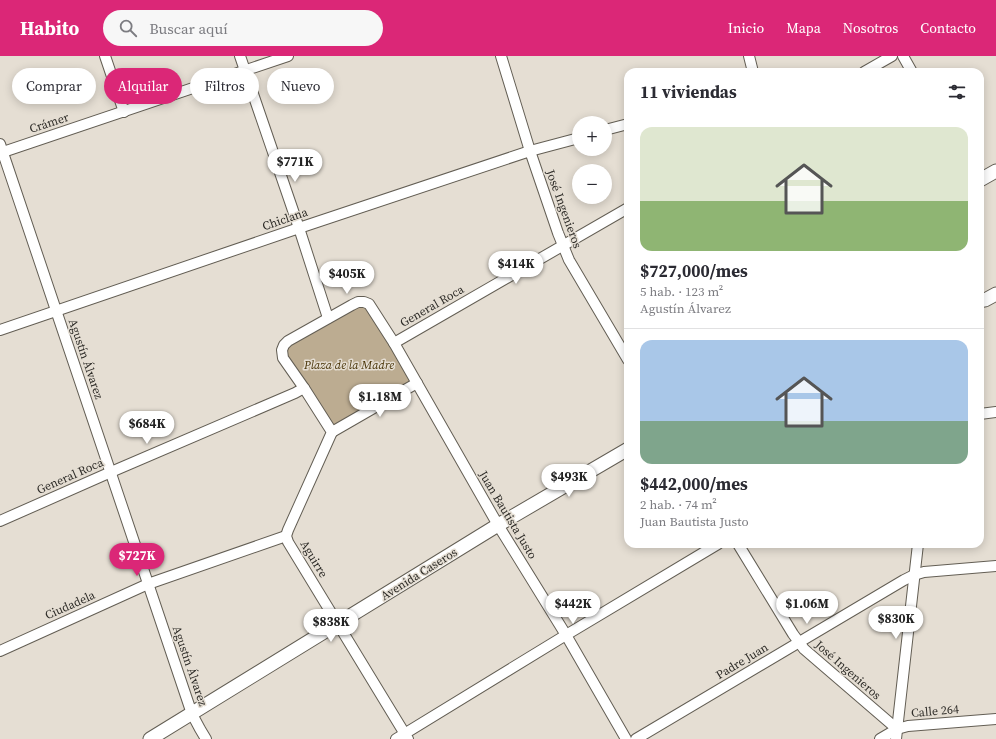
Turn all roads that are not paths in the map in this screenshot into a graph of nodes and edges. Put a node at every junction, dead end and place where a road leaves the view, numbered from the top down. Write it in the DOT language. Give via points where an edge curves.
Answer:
graph roads {
  1 [pos="105,56"];
  2 [pos="240,56"];
  3 [pos="288,56"];
  4 [pos="501,56"];
  5 [pos="749,56"];
  6 [pos="903,56"];
  7 [pos="887,57"];
  8 [pos="244,68"];
  9 [pos="254,68"];
  10 [pos="753,68"];
  11 [pos="870,68"];
  12 [pos="910,68"];
  13 [pos="190,90"];
  14 [pos="256,104"];
  15 [pos="124,112"];
  16 [pos="624,125"];
  17 [pos="612,128"];
  18 [pos="572,140"];
  19 [pos="1,150"];
  20 [pos="530,151"];
  21 [pos="996,171"];
  22 [pos="984,178"];
  23 [pos="624,210"];
  24 [pos="299,228"];
  25 [pos="562,245"];
  26 [pos="996,294"];
  27 [pos="984,300"];
  28 [pos="56,311"];
  29 [pos="328,318"];
  30 [pos="0,330"];
  31 [pos="394,343"];
  32 [pos="624,353"];
  33 [pos="417,384"];
  34 [pos="304,388"];
  35 [pos="996,412"];
  36 [pos="984,414"];
  37 [pos="332,432"];
  38 [pos="624,450"];
  39 [pos="111,472"];
  40 [pos="0,521"];
  41 [pos="498,525"];
  42 [pos="286,536"];
  43 [pos="711,548"];
  44 [pos="740,548"];
  45 [pos="917,548"];
  46 [pos="996,566"];
  47 [pos="914,575"];
  48 [pos="148,584"];
  49 [pos="338,624"];
  50 [pos="566,635"];
  51 [pos="799,643"];
  52 [pos="0,651"];
  53 [pos="192,714"];
  54 [pos="996,719"];
  55 [pos="896,734"];
  56 [pos="403,737"];
  57 [pos="150,739"];
  58 [pos="206,739"];
  59 [pos="626,739"];
  60 [pos="636,739"];
  61 [pos="880,739"];
  1 -- 15 [label="street"];
  2 -- 8 [label="street"];
  3 -- 9 [label="street, Crámer"];
  4 -- 20 [label="street, José Ingenieros"];
  5 -- 10 [label="street"];
  6 -- 12 [label="street"];
  7 -- 11 [label="street"];
  13 -- 15 [label="street, Crámer"];
  14 -- 24 [label="street"];
  15 -- 19 [label="street, Crámer"];
  16 -- 17 [label="street"];
  18 -- 20 [label="street, Chiclana"];
  19 -- 28 [label="street, Agustín Álvarez"];
  20 -- 24 [label="street, Chiclana"];
  20 -- 25 [label="street, José Ingenieros"];
  21 -- 22 [label="street"];
  23 -- 25 [label="street, General Roca"];
  24 -- 28 [label="street, Chiclana"];
  24 -- 29 [label="street"];
  25 -- 31 [label="street, General Roca"];
  25 -- 32 [label="street, José Ingenieros"];
  26 -- 27 [label="street"];
  28 -- 30 [label="street, Chiclana"];
  28 -- 39 [label="street, Agustín Álvarez"];
  29 -- 31 [label="street, Juan Bautista Justo" via="358,302 364,302 369,304"];
  29 -- 34 [label="street" via="288,341 282,350 283,358"];
  31 -- 33 [label="street, Juan Bautista Justo"];
  33 -- 37 [label="street"];
  33 -- 41 [label="street, Juan Bautista Justo"];
  34 -- 37 [label="street"];
  34 -- 39 [label="street, General Roca"];
  35 -- 36 [label="street"];
  37 -- 42 [label="street, Aguirre"];
  38 -- 41 [label="street, Avenida Caseros"];
  39 -- 40 [label="street, General Roca"];
  39 -- 48 [label="street, Agustín Álvarez"];
  41 -- 49 [label="street, Avenida Caseros"];
  41 -- 50 [label="street, Juan Bautista Justo"];
  42 -- 48 [label="street, Ciudadela"];
  42 -- 49 [label="street, Aguirre"];
  43 -- 50 [label="street"];
  44 -- 51 [label="street, José Ingenieros"];
  45 -- 47 [label="street"];
  46 -- 47 [label="street, Padre Juan"];
  47 -- 51 [label="street, Padre Juan"];
  47 -- 55 [label="street"];
  48 -- 52 [label="street, Ciudadela"];
  48 -- 53 [label="street, Agustín Álvarez"];
  49 -- 53 [label="street, Avenida Caseros"];
  49 -- 56 [label="street, Aguirre"];
  50 -- 56 [label="street"];
  50 -- 59 [label="street, Juan Bautista Justo"];
  51 -- 55 [label="street, José Ingenieros"];
  51 -- 60 [label="street, Padre Juan"];
  53 -- 57 [label="street, Avenida Caseros"];
  53 -- 58 [label="street, Agustín Álvarez"];
  54 -- 55 [label="street, Calle 264" via="908,726"];
  55 -- 61 [label="street, Calle 264"];
}
